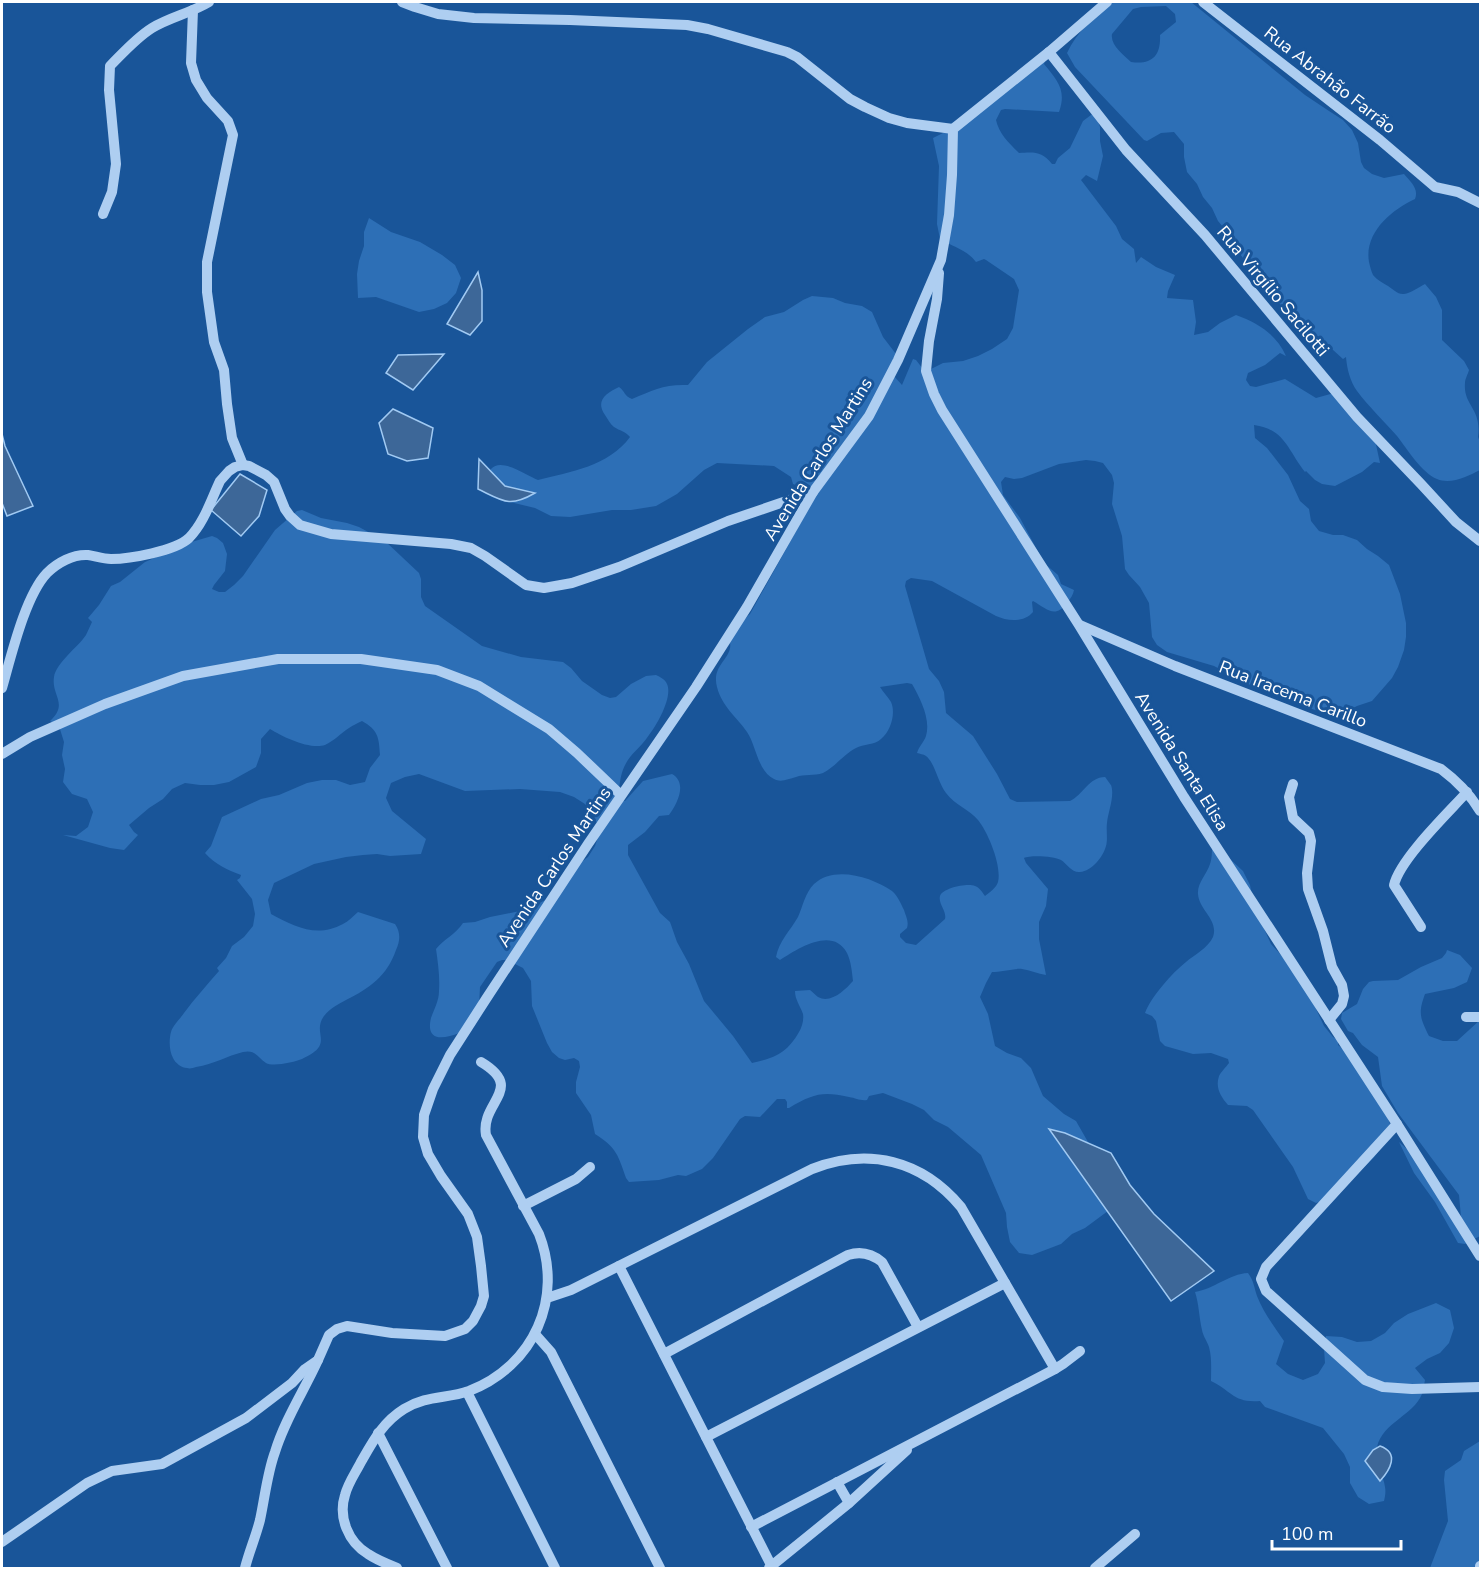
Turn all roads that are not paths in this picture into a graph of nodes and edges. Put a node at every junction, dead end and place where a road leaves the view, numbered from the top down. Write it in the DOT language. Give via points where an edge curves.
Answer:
graph roads {
  1 [pos="209,2"];
  2 [pos="402,2"];
  3 [pos="1107,2"];
  4 [pos="1203,2"];
  5 [pos="193,10"];
  6 [pos="1049,52"];
  7 [pos="953,129"];
  8 [pos="1480,203"];
  9 [pos="103,214"];
  10 [pos="940,260"];
  11 [pos="243,465"];
  12 [pos="813,492"];
  13 [pos="1480,540"];
  14 [pos="1079,625"];
  15 [pos="2,688"];
  16 [pos="2,754"];
  17 [pos="1293,784"];
  18 [pos="1467,792"];
  19 [pos="621,795"];
  20 [pos="1480,811"];
  21 [pos="1421,927"];
  22 [pos="1466,1017"];
  23 [pos="1480,1017"];
  24 [pos="1329,1020"];
  25 [pos="481,1062"];
  26 [pos="1396,1124"];
  27 [pos="590,1167"];
  28 [pos="523,1206"];
  29 [pos="1479,1249"];
  30 [pos="619,1266"];
  31 [pos="1005,1283"];
  32 [pos="547,1298"];
  33 [pos="918,1327"];
  34 [pos="535,1334"];
  35 [pos="1080,1351"];
  36 [pos="664,1354"];
  37 [pos="318,1360"];
  38 [pos="1055,1369"];
  39 [pos="1480,1387"];
  40 [pos="467,1392"];
  41 [pos="378,1433"];
  42 [pos="706,1437"];
  43 [pos="920,1439"];
  44 [pos="856,1472"];
  45 [pos="837,1482"];
  46 [pos="853,1499"];
  47 [pos="752,1527"];
  48 [pos="1135,1534"];
  49 [pos="2,1542"];
  50 [pos="770,1567"];
  51 [pos="245,1569"];
  52 [pos="397,1569"];
  53 [pos="447,1569"];
  54 [pos="555,1569"];
  55 [pos="660,1569"];
  56 [pos="1095,1569"];
  1 -- 5 [label="street"];
  2 -- 7 [label="street" via="438,14 474,18 708,29 787,52 850,99 889,118"];
  3 -- 6 [label="street"];
  4 -- 8 [label="street, Rua Abrahão Farrão" via="1434,187 1458,192"];
  5 -- 9 [label="street" via="151,28 110,66 116,164 112,192"];
  5 -- 11 [label="street" via="191,63 196,80 228,121 233,135 207,262 207,292 214,342 224,370 232,438"];
  6 -- 7 [label="street"];
  6 -- 13 [label="street, Rua Virgílio Sacilotti" via="1126,150 1205,236 1357,417 1456,522"];
  7 -- 10 [label="street, Avenida Carlos Martins" via="949,215"];
  10 -- 12 [label="street, Avenida Carlos Martins" via="898,360 869,416"];
  10 -- 14 [label="street, Avenida Santa Elisa" via="926,371 934,394"];
  11 -- 12 [label="street" via="274,482 285,509 300,525 331,534 471,548 526,585 544,588 609,570 728,521"];
  11 -- 15 [label="street" via="220,481 200,522 181,544 124,558 77,556 47,573 25,612"];
  12 -- 19 [label="street, Avenida Carlos Martins" via="747,607"];
  14 -- 18 [label="street, Rua Iracema Carillo" via="1441,769"];
  14 -- 24 [label="street, Avenida Santa Elisa" via="1184,797"];
  16 -- 19 [label="street" via="94,709 183,676 278,659 361,659 436,670 479,686 549,729"];
  17 -- 24 [label="street" via="1289,797 1293,818 1309,833 1311,841 1308,889 1344,996"];
  18 -- 20 [label="street, Rua Iracema Carillo"];
  18 -- 21 [label="street" via="1395,879 1394,885"];
  19 -- 37 [label="street, Avenida Carlos Martins" via="450,1055 424,1115 423,1137 428,1154 468,1214 477,1237 484,1296 477,1316 465,1329 445,1336 347,1326 329,1335"];
  22 -- 23 [label="street"];
  24 -- 26 [label="street, Avenida Santa Elisa"];
  25 -- 28 [label="street" via="496,1074 501,1088 487,1117 486,1135"];
  26 -- 29 [label="street, Avenida Santa Elisa"];
  26 -- 39 [label="street" via="1266,1267 1260,1279 1266,1291 1365,1380 1383,1387 1412,1389"];
  27 -- 28 [label="street" via="576,1179"];
  28 -- 32 [label="street" via="544,1247"];
  30 -- 31 [label="street" via="812,1169 834,1161 870,1158 916,1170 945,1190 961,1207"];
  30 -- 32 [label="street"];
  30 -- 36 [label="street"];
  31 -- 33 [label="street"];
  31 -- 38 [label="street"];
  32 -- 34 [label="street"];
  33 -- 36 [label="street" via="882,1262 858,1253"];
  33 -- 42 [label="street"];
  34 -- 40 [label="street" via="503,1372"];
  34 -- 55 [label="street" via="551,1352"];
  35 -- 38 [label="street"];
  36 -- 42 [label="street"];
  37 -- 49 [label="street, Avenida Carlos Martins" via="236,1424 162,1464 112,1471 87,1483"];
  37 -- 51 [label="street" via="274,1453"];
  38 -- 43 [label="street"];
  40 -- 41 [label="street" via="413,1404 396,1414"];
  40 -- 54 [label="street"];
  41 -- 52 [label="street" via="347,1488 344,1520 352,1540"];
  41 -- 53 [label="street"];
  42 -- 47 [label="street"];
  43 -- 44 [label="street"];
  43 -- 46 [label="street"];
  44 -- 45 [label="street"];
  44 -- 46 [label="street" via="860,1482"];
  45 -- 46 [label="street"];
  45 -- 47 [label="street"];
  46 -- 50 [label="street"];
  47 -- 50 [label="street"];
  48 -- 56 [label="street"];
}
